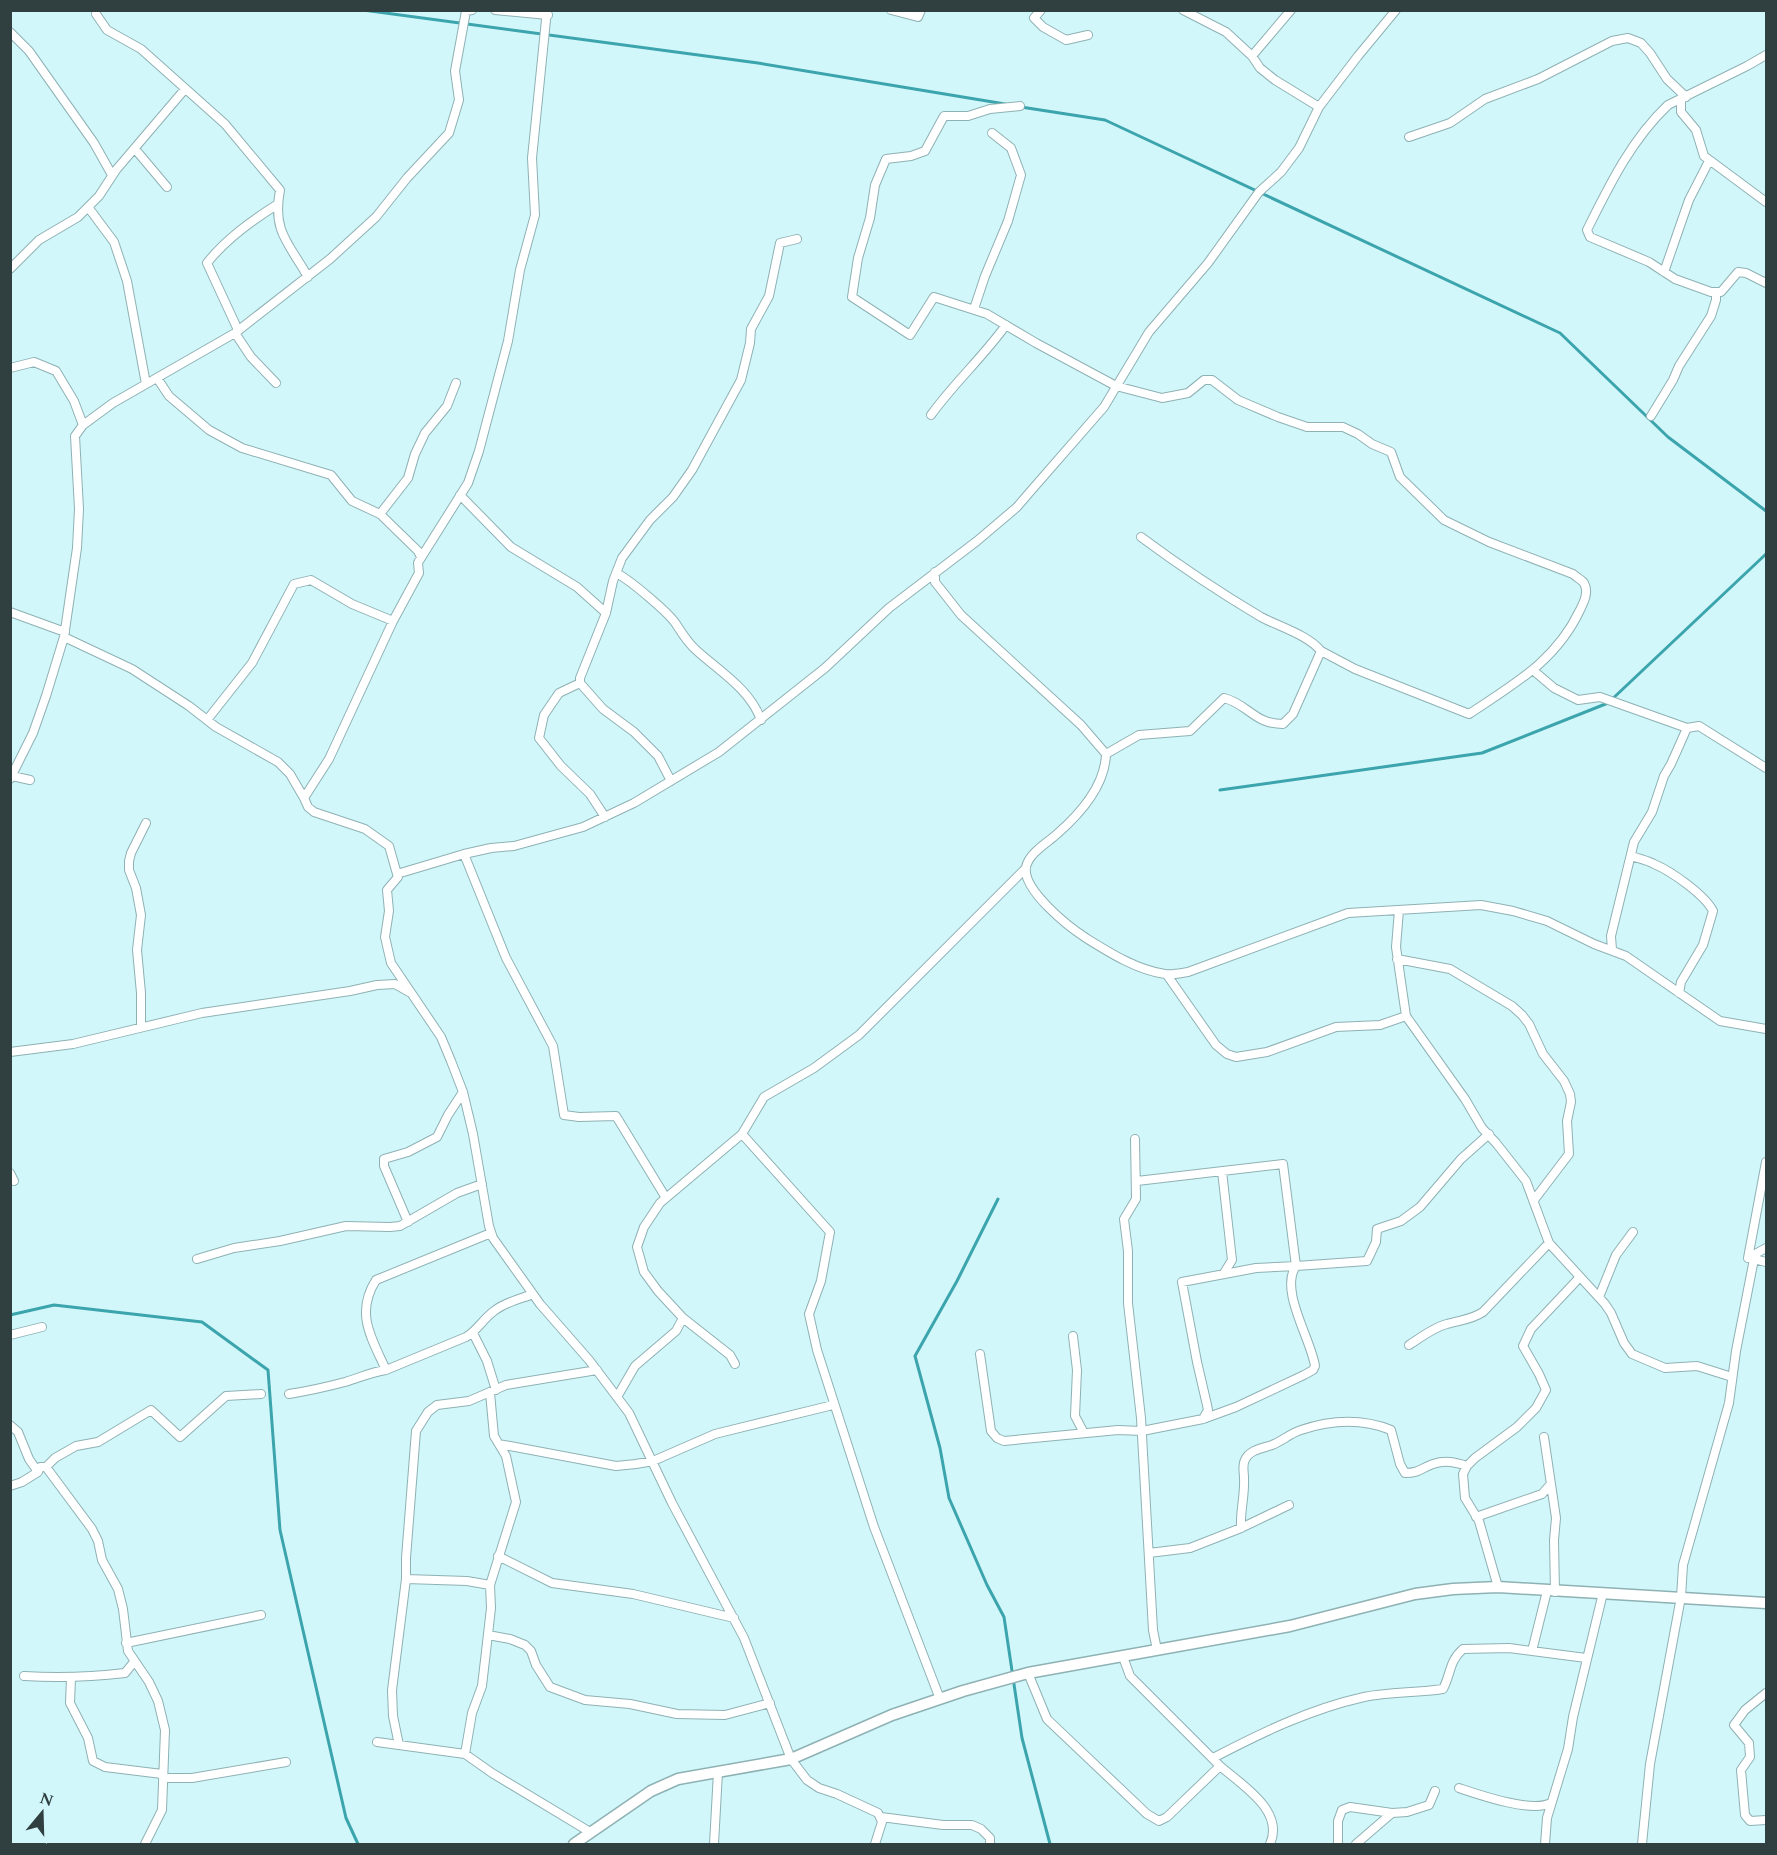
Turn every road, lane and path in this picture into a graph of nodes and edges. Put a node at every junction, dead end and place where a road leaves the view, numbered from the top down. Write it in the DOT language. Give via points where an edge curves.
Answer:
graph roads {
  1 [pos="472,10"];
  2 [pos="495,10"];
  3 [pos="891,10"];
  4 [pos="921,10"];
  5 [pos="1041,10"];
  6 [pos="1183,10"];
  7 [pos="1291,10"];
  8 [pos="1396,10"];
  9 [pos="547,13"];
  10 [pos="96,14"];
  11 [pos="10,32"];
  12 [pos="1088,35"];
  13 [pos="1767,55"];
  14 [pos="1252,57"];
  15 [pos="185,89"];
  16 [pos="1683,98"];
  17 [pos="1020,106"];
  18 [pos="1319,107"];
  19 [pos="992,133"];
  20 [pos="1409,137"];
  21 [pos="135,149"];
  22 [pos="1709,160"];
  23 [pos="112,175"];
  24 [pos="167,187"];
  25 [pos="1767,202"];
  26 [pos="278,204"];
  27 [pos="88,207"];
  28 [pos="797,239"];
  29 [pos="10,269"];
  30 [pos="1664,272"];
  31 [pos="308,277"];
  32 [pos="1767,283"];
  33 [pos="1716,293"];
  34 [pos="974,309"];
  35 [pos="1006,325"];
  36 [pos="236,332"];
  37 [pos="10,368"];
  38 [pos="157,378"];
  39 [pos="276,383"];
  40 [pos="456,383"];
  41 [pos="146,384"];
  42 [pos="1116,386"];
  43 [pos="931,415"];
  44 [pos="1651,416"];
  45 [pos="83,425"];
  46 [pos="460,495"];
  47 [pos="380,514"];
  48 [pos="1141,537"];
  49 [pos="418,563"];
  50 [pos="935,572"];
  51 [pos="616,573"];
  52 [pos="921,582"];
  53 [pos="935,582"];
  54 [pos="10,612"];
  55 [pos="606,613"];
  56 [pos="393,621"];
  57 [pos="64,634"];
  58 [pos="1321,651"];
  59 [pos="1534,671"];
  60 [pos="580,683"];
  61 [pos="207,720"];
  62 [pos="761,720"];
  63 [pos="1687,728"];
  64 [pos="1106,754"];
  65 [pos="1767,768"];
  66 [pos="11,777"];
  67 [pos="30,780"];
  68 [pos="671,782"];
  69 [pos="304,798"];
  70 [pos="605,817"];
  71 [pos="146,823"];
  72 [pos="464,854"];
  73 [pos="1632,856"];
  74 [pos="1026,868"];
  75 [pos="397,874"];
  76 [pos="1399,910"];
  77 [pos="1612,950"];
  78 [pos="1397,959"];
  79 [pos="1167,975"];
  80 [pos="1679,993"];
  81 [pos="413,995"];
  82 [pos="1406,1016"];
  83 [pos="141,1027"];
  84 [pos="1767,1029"];
  85 [pos="10,1052"];
  86 [pos="463,1092"];
  87 [pos="742,1134"];
  88 [pos="1489,1134"];
  89 [pos="1135,1139"];
  90 [pos="1767,1162"];
  91 [pos="1222,1171"];
  92 [pos="1137,1181"];
  93 [pos="482,1184"];
  94 [pos="666,1198"];
  95 [pos="1534,1200"];
  96 [pos="408,1222"];
  97 [pos="1633,1232"];
  98 [pos="491,1233"];
  99 [pos="1549,1242"];
  100 [pos="1767,1248"];
  101 [pos="1751,1258"];
  102 [pos="197,1259"];
  103 [pos="1767,1262"];
  104 [pos="1296,1266"];
  105 [pos="1224,1273"];
  106 [pos="1580,1277"];
  107 [pos="533,1294"];
  108 [pos="1599,1297"];
  109 [pos="683,1318"];
  110 [pos="42,1327"];
  111 [pos="473,1333"];
  112 [pos="10,1335"];
  113 [pos="1073,1336"];
  114 [pos="1408,1345"];
  115 [pos="980,1354"];
  116 [pos="735,1364"];
  117 [pos="386,1370"];
  118 [pos="597,1370"];
  119 [pos="1732,1377"];
  120 [pos="493,1391"];
  121 [pos="261,1394"];
  122 [pos="289,1394"];
  123 [pos="617,1397"];
  124 [pos="834,1405"];
  125 [pos="1203,1419"];
  126 [pos="10,1425"];
  127 [pos="1142,1431"];
  128 [pos="1084,1433"];
  129 [pos="1544,1437"];
  130 [pos="499,1444"];
  131 [pos="652,1461"];
  132 [pos="1467,1466"];
  133 [pos="42,1469"];
  134 [pos="1550,1485"];
  135 [pos="10,1486"];
  136 [pos="1289,1505"];
  137 [pos="1476,1517"];
  138 [pos="1241,1528"];
  139 [pos="1149,1553"];
  140 [pos="498,1556"];
  141 [pos="406,1580"];
  142 [pos="490,1585"];
  143 [pos="1498,1587"];
  144 [pos="1551,1591"];
  145 [pos="1603,1593"];
  146 [pos="1680,1598"];
  147 [pos="1767,1604"];
  148 [pos="261,1615"];
  149 [pos="734,1618"];
  150 [pos="488,1635"];
  151 [pos="126,1643"];
  152 [pos="1157,1650"];
  153 [pos="1532,1651"];
  154 [pos="1123,1657"];
  155 [pos="1586,1658"];
  156 [pos="134,1662"];
  157 [pos="1024,1674"];
  158 [pos="24,1676"];
  159 [pos="71,1678"];
  160 [pos="1767,1693"];
  161 [pos="940,1699"];
  162 [pos="770,1703"];
  163 [pos="377,1742"];
  164 [pos="399,1745"];
  165 [pos="465,1754"];
  166 [pos="1213,1758"];
  167 [pos="791,1759"];
  168 [pos="286,1762"];
  169 [pos="1220,1766"];
  170 [pos="718,1772"];
  171 [pos="162,1776"];
  172 [pos="1459,1788"];
  173 [pos="1435,1791"];
  174 [pos="1551,1803"];
  175 [pos="1392,1814"];
  176 [pos="881,1817"];
  177 [pos="1767,1820"];
  178 [pos="590,1832"];
  179 [pos="145,1845"];
  180 [pos="574,1845"];
  181 [pos="714,1845"];
  182 [pos="875,1845"];
  183 [pos="990,1845"];
  184 [pos="1270,1845"];
  185 [pos="1338,1845"];
  186 [pos="1356,1845"];
  187 [pos="1545,1845"];
  188 [pos="1642,1845"];
  1 -- 31 [label="street" via="466,11 455,71 459,100 448,133 376,217"];
  2 -- 9 [label="street"];
  3 -- 4 [label="street" via="918,17"];
  5 -- 12 [label="street" via="1034,18 1066,40"];
  6 -- 14 [label="street" via="1226,32"];
  7 -- 14 [label="street"];
  8 -- 18 [label="street"];
  9 -- 46 [label="street" via="532,158 535,215 479,452"];
  10 -- 15 [label="street" via="107,30 141,50"];
  11 -- 23 [label="street" via="29,51 94,142"];
  13 -- 16 [label="street"];
  14 -- 18 [label="street" via="1275,80"];
  15 -- 21 [label="street"];
  15 -- 26 [label="street" via="225,124 261,165 280,190"];
  16 -- 20 [label="street" via="1646,48 1628,38 1612,41 1538,79 1485,99 1450,123"];
  16 -- 22 [label="street" via="1681,112 1696,130"];
  16 -- 30 [label="street" via="1668,105 1643,132 1587,230 1590,237 1650,262"];
  17 -- 34 [label="street" via="968,116 944,116 925,151 886,159 875,185 858,258 852,297 910,335 934,297"];
  18 -- 42 [label="street" via="1299,148 1254,198 1208,263 1149,332"];
  19 -- 34 [label="street" via="1011,148 1021,175"];
  21 -- 23 [label="street"];
  21 -- 24 [label="street"];
  22 -- 25 [label="street"];
  22 -- 30 [label="street" via="1689,200"];
  23 -- 27 [label="street"];
  26 -- 31 [label="street" via="279,228"];
  26 -- 36 [label="street" via="220,247 207,263"];
  27 -- 29 [label="street" via="39,240"];
  27 -- 41 [label="street" via="114,243 127,281"];
  28 -- 51 [label="street" via="780,243 769,296 751,329 741,381 709,441 673,497 628,548"];
  30 -- 33 [label="street"];
  31 -- 36 [label="street"];
  32 -- 33 [label="street" via="1738,272"];
  33 -- 44 [label="street" via="1711,316"];
  34 -- 35 [label="street"];
  35 -- 42 [label="street"];
  35 -- 43 [label="street"];
  36 -- 38 [label="street"];
  36 -- 39 [label="street" via="250,357"];
  37 -- 45 [label="street" via="34,362 56,371"];
  38 -- 41 [label="street"];
  38 -- 47 [label="street" via="169,396 209,430 243,448 331,475 352,501"];
  40 -- 47 [label="street" via="447,406 414,454 408,478"];
  41 -- 45 [label="street"];
  42 -- 50 [label="street" via="1104,407 1017,507"];
  42 -- 59 [label="street" via="1162,398 1188,393 1204,380 1212,380 1238,400 1278,417 1307,427 1343,426 1390,452 1400,477 1444,520 1573,574 1584,584 1586,596 1558,646"];
  45 -- 57 [label="street" via="75,436 77,548"];
  46 -- 49 [label="street"];
  46 -- 55 [label="street" via="511,547 577,587"];
  47 -- 49 [label="street" via="418,551"];
  48 -- 58 [label="street" via="1185,570 1281,627 1313,641"];
  49 -- 56 [label="street" via="419,573"];
  50 -- 52 [label="street"];
  50 -- 53 [label="street"];
  51 -- 55 [label="street"];
  51 -- 62 [label="street" via="676,623 686,640 755,705"];
  52 -- 53 [label="street"];
  52 -- 62 [label="street"];
  53 -- 64 [label="street" via="961,615 1081,725"];
  54 -- 57 [label="street"];
  55 -- 60 [label="street"];
  56 -- 61 [label="street" via="310,580 294,584 252,663"];
  56 -- 69 [label="street" via="329,759"];
  57 -- 61 [label="street" via="132,669"];
  57 -- 66 [label="street" via="33,733"];
  58 -- 59 [label="street" via="1355,669 1469,714"];
  58 -- 64 [label="street" via="1293,714 1283,724 1269,724 1224,698 1190,731 1139,735"];
  59 -- 63 [label="street" via="1554,688 1578,700 1600,697"];
  60 -- 68 [label="street" via="603,709 658,756"];
  60 -- 70 [label="street" via="559,693 544,715 539,738 590,794"];
  61 -- 69 [label="street" via="278,762"];
  62 -- 68 [label="street"];
  63 -- 65 [label="street" via="1699,726"];
  63 -- 73 [label="street" via="1652,812 1634,843"];
  64 -- 74 [label="street" via="1098,783 1081,810 1035,854"];
  66 -- 67 [label="street"];
  68 -- 70 [label="street"];
  69 -- 75 [label="street" via="314,812 365,829 389,846"];
  70 -- 72 [label="street" via="514,846"];
  71 -- 83 [label="street" via="129,861 141,915 137,950"];
  72 -- 75 [label="street"];
  72 -- 94 [label="street" via="506,958 553,1046 564,1115 616,1116"];
  73 -- 77 [label="street" via="1611,936"];
  73 -- 80 [label="street" via="1668,872 1701,896 1713,911 1703,945"];
  74 -- 79 [label="street" via="1028,880 1069,927 1138,967"];
  74 -- 87 [label="street" via="859,1035 814,1068 764,1097"];
  75 -- 81 [label="street" via="387,890 385,937 391,963"];
  76 -- 77 [label="street" via="1481,905 1513,911 1547,921"];
  76 -- 78 [label="street"];
  76 -- 79 [label="street" via="1347,913 1188,972"];
  77 -- 80 [label="street"];
  78 -- 82 [label="street"];
  78 -- 95 [label="street" via="1450,969 1512,1006 1529,1024 1543,1054 1564,1081 1571,1102 1567,1121 1569,1154"];
  79 -- 82 [label="street" via="1216,1045 1236,1057 1267,1052 1336,1027 1380,1024"];
  80 -- 84 [label="street" via="1720,1021"];
  81 -- 83 [label="street" via="395,984 377,985 202,1013"];
  81 -- 86 [label="street" via="441,1037"];
  82 -- 88 [label="street"];
  83 -- 85 [label="street" via="73,1044"];
  86 -- 93 [label="street"];
  86 -- 96 [label="street" via="437,1137 383,1162"];
  87 -- 94 [label="street"];
  87 -- 124 [label="street" via="830,1232 821,1281 809,1314"];
  88 -- 95 [label="street" via="1519,1170"];
  88 -- 104 [label="street" via="1461,1159 1420,1207 1401,1221 1377,1229 1367,1261"];
  89 -- 92 [label="street"];
  90 -- 101 [label="street"];
  91 -- 92 [label="street"];
  91 -- 104 [label="street" via="1283,1164"];
  91 -- 105 [label="street" via="1232,1260"];
  92 -- 127 [label="street" via="1136,1199 1124,1219 1128,1303"];
  93 -- 96 [label="street" via="457,1193"];
  93 -- 98 [label="street"];
  94 -- 109 [label="street" via="644,1227 637,1247 644,1272"];
  95 -- 99 [label="street"];
  96 -- 102 [label="street" via="390,1227 346,1226"];
  97 -- 108 [label="street" via="1616,1255"];
  98 -- 107 [label="street"];
  98 -- 117 [label="street" via="376,1280 367,1294 366,1316"];
  99 -- 106 [label="street"];
  99 -- 114 [label="street" via="1475,1318 1445,1324"];
  100 -- 101 [label="street"];
  101 -- 103 [label="street"];
  101 -- 119 [label="street"];
  104 -- 105 [label="street"];
  104 -- 125 [label="street" via="1291,1280 1314,1360 1313,1370"];
  105 -- 125 [label="street" via="1182,1282 1208,1410"];
  106 -- 108 [label="street"];
  106 -- 132 [label="street" via="1531,1329 1523,1346 1546,1390 1542,1399 1517,1427"];
  107 -- 111 [label="street" via="502,1305"];
  107 -- 118 [label="street"];
  108 -- 119 [label="street" via="1632,1354 1665,1368 1697,1366"];
  109 -- 116 [label="street" via="730,1355"];
  109 -- 123 [label="street" via="676,1331 635,1366"];
  110 -- 112 [label="street"];
  111 -- 117 [label="street"];
  111 -- 120 [label="street" via="487,1361"];
  113 -- 128 [label="street" via="1077,1370 1075,1416"];
  115 -- 128 [label="street" via="991,1431 997,1438 1053,1438"];
  117 -- 122 [label="street"];
  118 -- 120 [label="street" via="506,1385"];
  118 -- 123 [label="street"];
  119 -- 146 [label="street" via="1729,1403 1683,1565"];
  120 -- 130 [label="street" via="494,1436"];
  120 -- 141 [label="street" via="469,1401 431,1408 416,1431"];
  121 -- 133 [label="street" via="226,1396 180,1437 151,1410 98,1442 76,1446"];
  123 -- 131 [label="street"];
  124 -- 131 [label="street" via="715,1434"];
  124 -- 161 [label="street" via="874,1527"];
  125 -- 127 [label="street"];
  126 -- 133 [label="street" via="18,1432 29,1459"];
  127 -- 128 [label="street"];
  127 -- 139 [label="street"];
  129 -- 134 [label="street"];
  130 -- 131 [label="street" via="616,1466"];
  130 -- 140 [label="street" via="506,1456 516,1502"];
  131 -- 149 [label="street"];
  132 -- 137 [label="street" via="1463,1474 1465,1498"];
  132 -- 138 [label="street" via="1452,1461 1405,1473 1391,1430 1346,1420 1330,1422 1249,1453 1244,1461"];
  133 -- 135 [label="street"];
  133 -- 151 [label="street" via="98,1540 102,1560 118,1589"];
  134 -- 137 [label="street" via="1542,1494"];
  134 -- 144 [label="street" via="1556,1518"];
  136 -- 138 [label="street"];
  137 -- 143 [label="street"];
  138 -- 139 [label="street" via="1190,1548"];
  139 -- 152 [label="street"];
  140 -- 142 [label="street"];
  140 -- 149 [label="street" via="552,1583 633,1594"];
  141 -- 142 [label="street"];
  141 -- 164 [label="street" via="392,1690"];
  142 -- 150 [label="street"];
  143 -- 144 [label="street"];
  143 -- 152 [label="street" via="1415,1594 1290,1626"];
  144 -- 145 [label="street"];
  144 -- 153 [label="street"];
  145 -- 146 [label="street"];
  145 -- 155 [label="street"];
  146 -- 147 [label="street"];
  146 -- 188 [label="street" via="1650,1764"];
  148 -- 151 [label="street"];
  149 -- 162 [label="street"];
  150 -- 162 [label="street" via="525,1645 550,1687 585,1700 677,1714 725,1715"];
  150 -- 165 [label="street" via="482,1686 472,1713"];
  151 -- 156 [label="street"];
  152 -- 154 [label="street"];
  153 -- 155 [label="street"];
  153 -- 166 [label="street" via="1462,1649 1453,1658 1443,1689 1366,1697 1334,1705 1262,1732"];
  154 -- 157 [label="street"];
  154 -- 166 [label="street" via="1130,1676"];
  155 -- 174 [label="street" via="1568,1749"];
  156 -- 159 [label="street" via="125,1673"];
  156 -- 171 [label="street" via="149,1682 160,1711 166,1742"];
  157 -- 161 [label="street"];
  157 -- 169 [label="street" via="1047,1719 1155,1820 1167,1817"];
  158 -- 159 [label="street"];
  159 -- 171 [label="street" via="70,1703 88,1738 93,1761 105,1767"];
  160 -- 177 [label="street" via="1745,1710 1734,1725 1749,1743 1750,1757 1741,1770 1745,1815 1750,1821"];
  161 -- 167 [label="street" via="892,1715"];
  162 -- 167 [label="street"];
  163 -- 164 [label="street"];
  164 -- 165 [label="street"];
  165 -- 178 [label="street"];
  166 -- 169 [label="street"];
  167 -- 170 [label="street"];
  167 -- 176 [label="street" via="807,1780 819,1788 878,1812"];
  168 -- 171 [label="street" via="192,1778"];
  169 -- 184 [label="street" via="1269,1812 1274,1823"];
  170 -- 178 [label="street" via="678,1779 651,1791"];
  170 -- 181 [label="street"];
  171 -- 179 [label="street" via="162,1810"];
  172 -- 174 [label="street" via="1536,1807"];
  173 -- 175 [label="street" via="1429,1805"];
  174 -- 187 [label="street"];
  175 -- 185 [label="street" via="1350,1807 1342,1810"];
  175 -- 186 [label="street"];
  176 -- 182 [label="street"];
  176 -- 183 [label="street" via="972,1825 990,1838"];
  178 -- 180 [label="street"];
}
